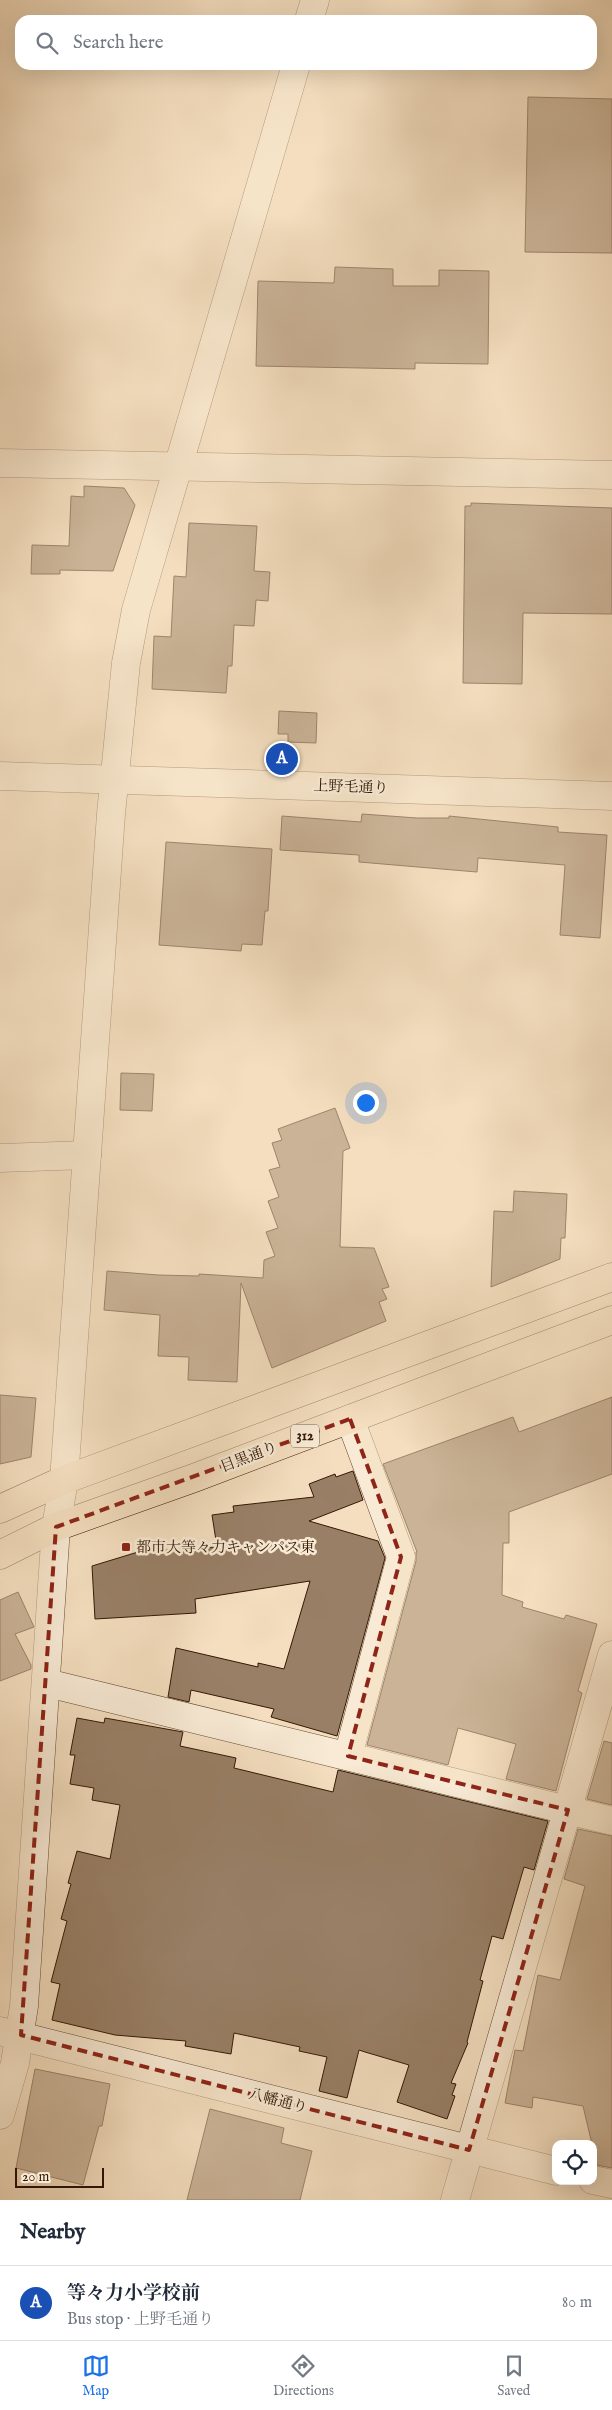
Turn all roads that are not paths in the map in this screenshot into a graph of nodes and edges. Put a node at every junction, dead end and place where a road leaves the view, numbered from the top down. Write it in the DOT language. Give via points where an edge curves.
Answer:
graph roads {
  1 [pos="315,0"];
  2 [pos="310,15"];
  3 [pos="295,70"];
  4 [pos="0,463"];
  5 [pos="178,465"];
  6 [pos="612,475"];
  7 [pos="0,776"];
  8 [pos="115,780"];
  9 [pos="612,796"];
  10 [pos="87,1155"];
  11 [pos="0,1158"];
  12 [pos="612,1277"];
  13 [pos="612,1320"];
  14 [pos="350,1419"];
  15 [pos="64,1480"];
  16 [pos="0,1509"];
  17 [pos="56,1526"];
  18 [pos="0,1555"];
  19 [pos="612,1654"];
  20 [pos="47,1683"];
  21 [pos="348,1756"];
  22 [pos="568,1810"];
  23 [pos="612,1820"];
  24 [pos="10,2033"];
  25 [pos="0,2115"];
  26 [pos="469,2150"];
  27 [pos="552,2170"];
  28 [pos="597,2181"];
  29 [pos="612,2184"];
  30 [pos="455,2200"];
  1 -- 2 [label="street"];
  3 -- 5 [label="street"];
  4 -- 5 [label="street"];
  5 -- 6 [label="street"];
  5 -- 8 [label="street" via="136,610 126,663"];
  7 -- 8 [label="street, 上野毛通り"];
  8 -- 9 [label="street, 上野毛通り"];
  8 -- 10 [label="street"];
  10 -- 11 [label="street"];
  10 -- 15 [label="street"];
  12 -- 15 [label="main road"];
  13 -- 14 [label="main road, 目黒通り / 312"];
  14 -- 17 [label="main road, 目黒通り / 312"];
  14 -- 21 [label="street" via="401,1557"];
  15 -- 16 [label="main road"];
  15 -- 17 [label="street"];
  17 -- 18 [label="main road, 目黒通り / 312"];
  17 -- 20 [label="street"];
  19 -- 22 [label="street"];
  20 -- 21 [label="street"];
  20 -- 24 [label="street"];
  21 -- 22 [label="street"];
  22 -- 23 [label="street"];
  22 -- 26 [label="street"];
  24 -- 25 [label="street"];
  24 -- 26 [label="street, 八幡通り"];
  26 -- 27 [label="street, 八幡通り"];
  26 -- 30 [label="street"];
  28 -- 29 [label="street"];
}
